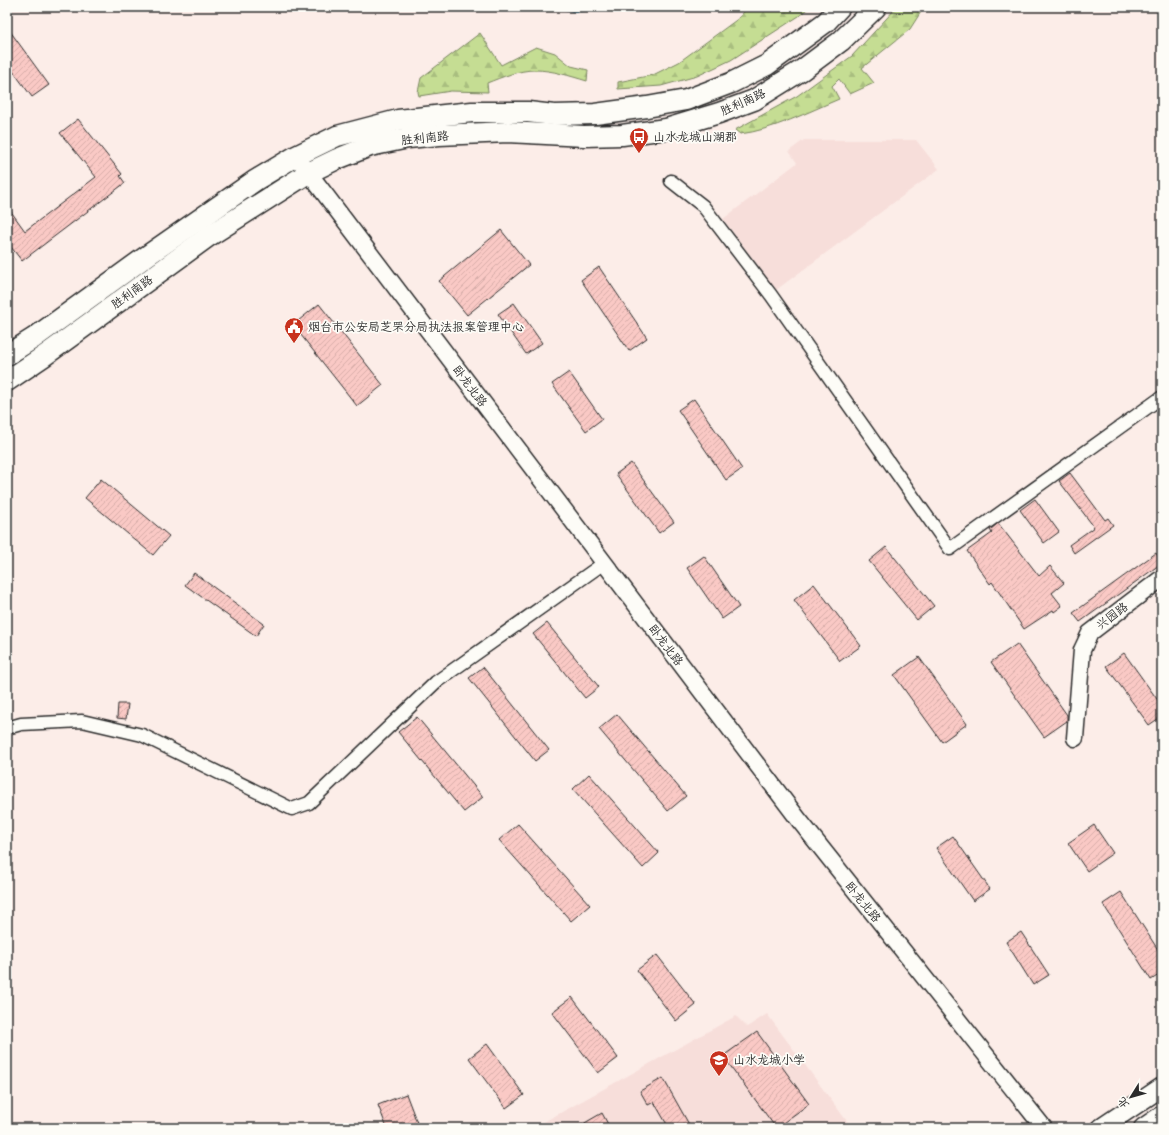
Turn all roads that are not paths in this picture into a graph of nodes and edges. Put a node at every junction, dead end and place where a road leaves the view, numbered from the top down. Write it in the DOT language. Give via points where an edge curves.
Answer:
graph roads {
  1 [pos="840,7"];
  2 [pos="876,7"];
  3 [pos="296,156"];
  4 [pos="308,173"];
  5 [pos="671,181"];
  6 [pos="7,355"];
  7 [pos="7,381"];
  8 [pos="1162,397"];
  9 [pos="604,563"];
  10 [pos="1162,578"];
  11 [pos="7,728"];
  12 [pos="1074,738"];
  13 [pos="1162,1087"];
  14 [pos="1162,1115"];
  15 [pos="1044,1128"];
  16 [pos="1101,1128"];
  17 [pos="1144,1128"];
  1 -- 3 [label="main road, 胜利南路" via="826,22 767,65 731,83 686,100 595,114 472,112 398,120 337,136"];
  2 -- 4 [label="main road, 胜利南路" via="841,41 778,86 754,100 712,116 666,129 622,135 508,132 408,138 370,146"];
  3 -- 4 [label="street, 卧龙北路"];
  3 -- 6 [label="main road, 胜利南路" via="243,189"];
  4 -- 7 [label="main road, 胜利南路" via="209,236"];
  4 -- 9 [label="street, 卧龙北路"];
  5 -- 8 [label="street" via="703,206 771,295 950,549"];
  9 -- 11 [label="street" via="436,682 309,803 292,809 142,735 82,721 20,724"];
  9 -- 15 [label="street, 卧龙北路" via="799,820"];
  10 -- 12 [label="street, 兴园路" via="1090,633 1082,650"];
  13 -- 16 [label="main road"];
  14 -- 17 [label="main road"];
}
